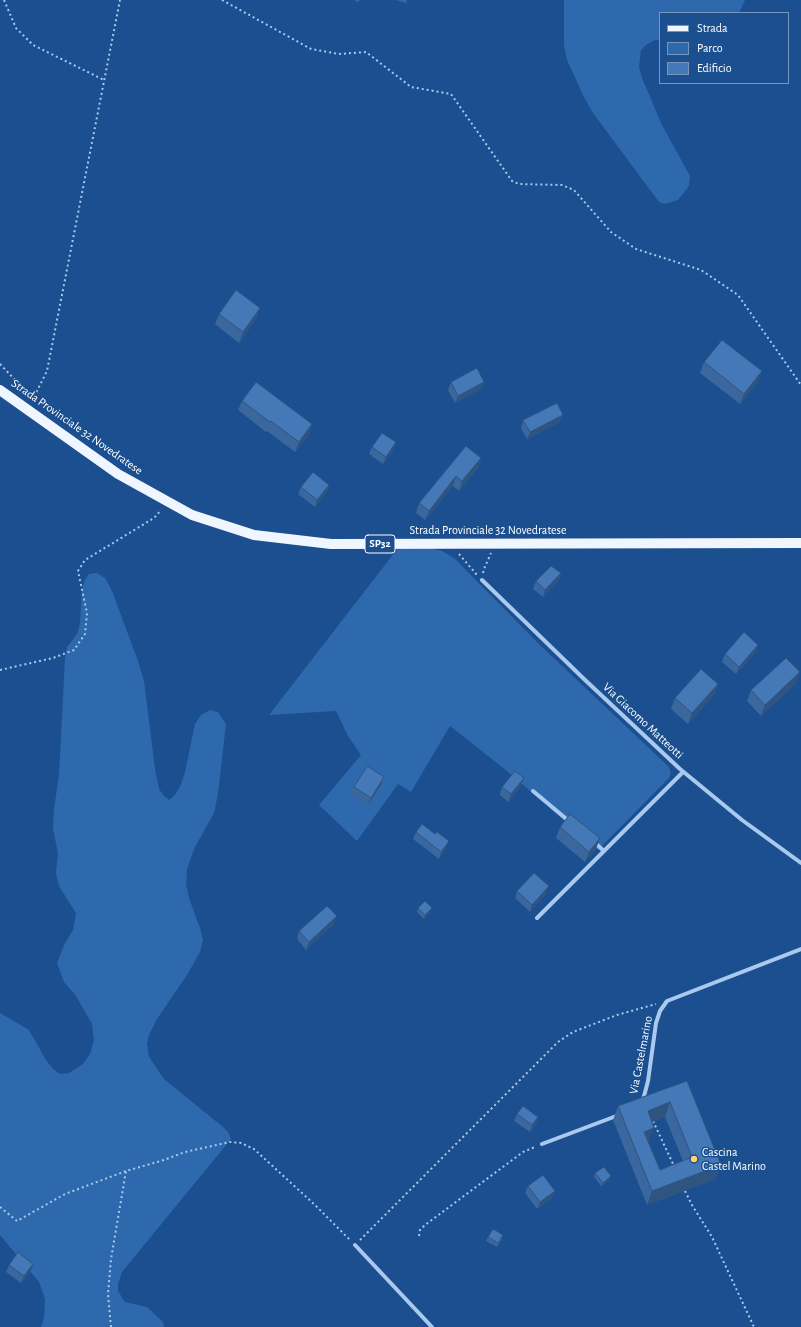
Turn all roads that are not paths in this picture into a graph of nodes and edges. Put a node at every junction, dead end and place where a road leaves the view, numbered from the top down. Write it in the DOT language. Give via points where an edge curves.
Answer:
graph roads {
  1 [pos="0,390"];
  2 [pos="801,543"];
  3 [pos="482,580"];
  4 [pos="684,772"];
  5 [pos="533,791"];
  6 [pos="574,826"];
  7 [pos="592,841"];
  8 [pos="604,851"];
  9 [pos="801,863"];
  10 [pos="537,918"];
  11 [pos="801,949"];
  12 [pos="640,1104"];
  13 [pos="622,1113"];
  14 [pos="542,1144"];
  15 [pos="355,1245"];
  16 [pos="432,1327"];
  1 -- 2 [label="main road, Strada Provinciale 32 Novedratese / SP32" via="118,474 192,515 254,534 331,544"];
  3 -- 4 [label="street, Via Giacomo Matteotti"];
  4 -- 8 [label="street"];
  4 -- 9 [label="street, Via Giacomo Matteotti"];
  5 -- 6 [label="street"];
  7 -- 8 [label="street"];
  8 -- 10 [label="street"];
  11 -- 12 [label="street, Via Castelmarino" via="667,1001 656,1023 646,1091"];
  13 -- 14 [label="street"];
  15 -- 16 [label="street"];
}
